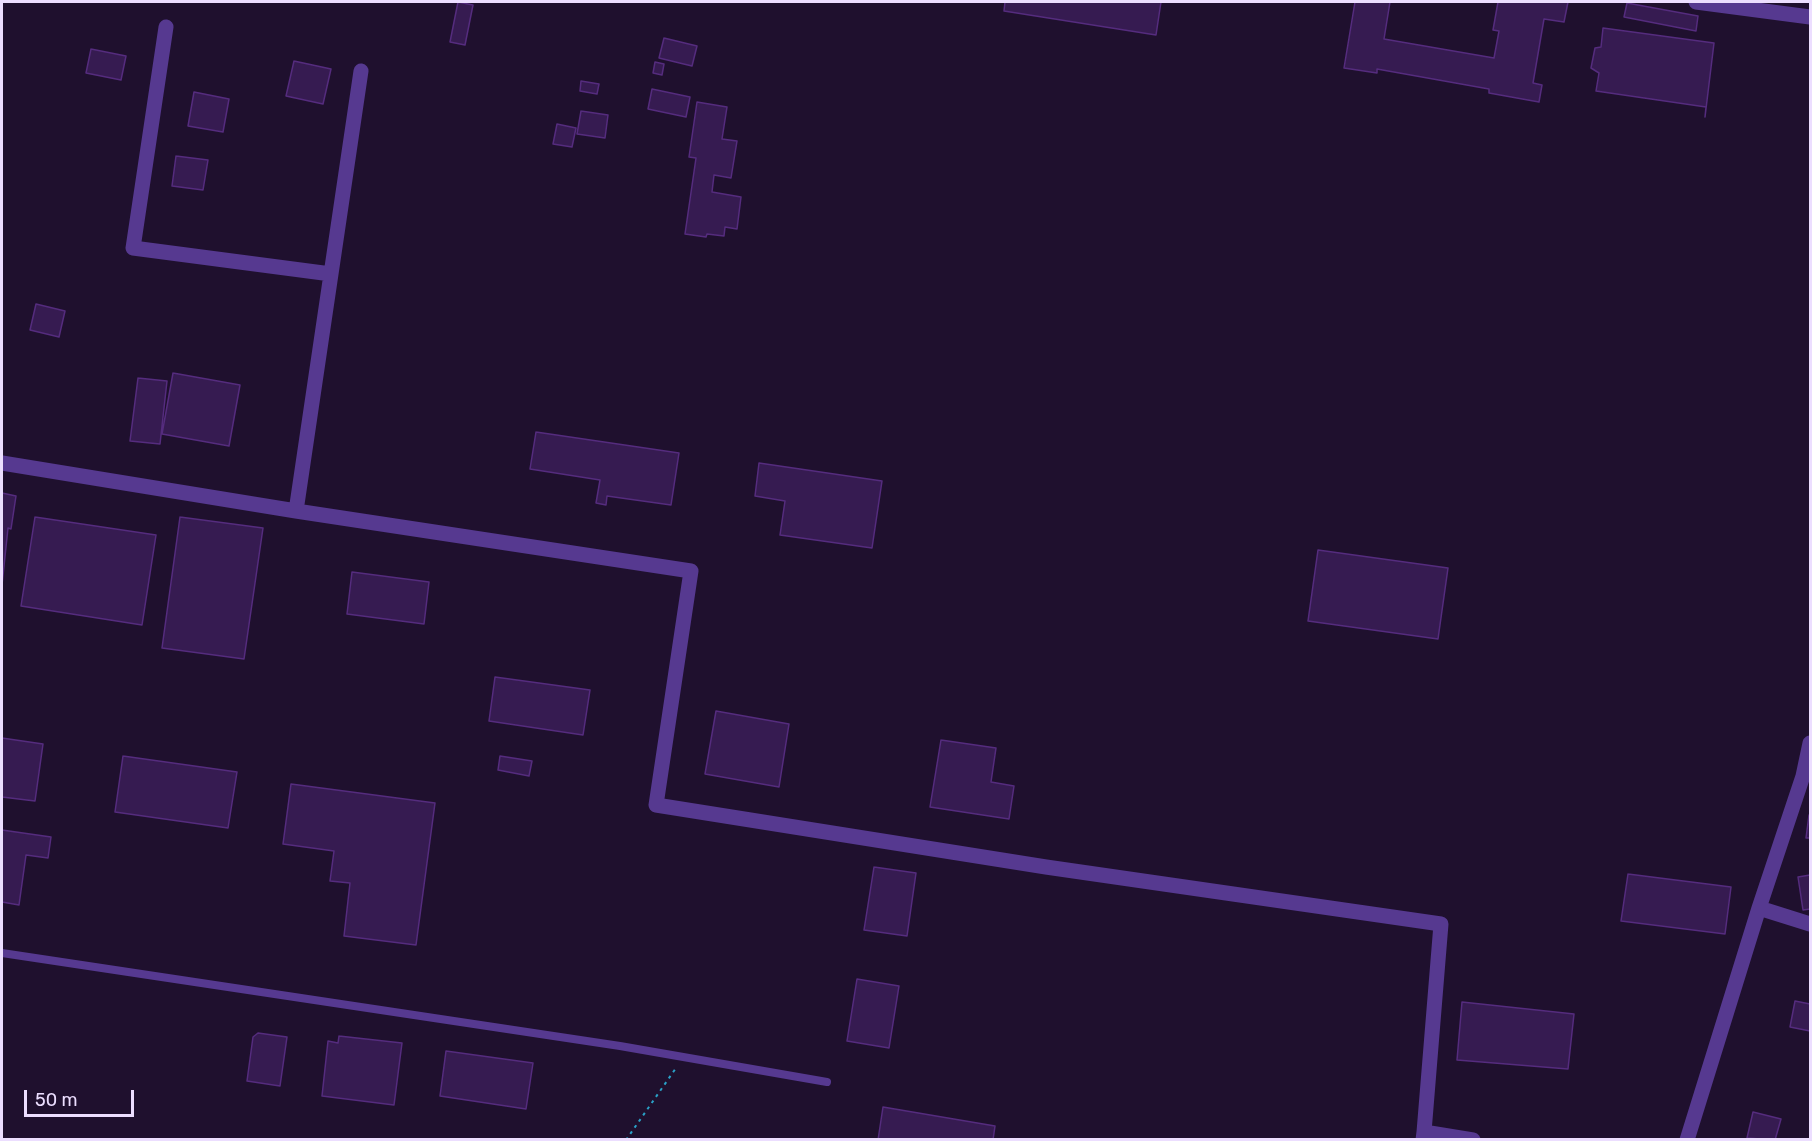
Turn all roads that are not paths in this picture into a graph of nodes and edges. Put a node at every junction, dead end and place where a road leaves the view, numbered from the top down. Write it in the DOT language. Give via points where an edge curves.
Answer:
graph roads {
  1 [pos="1696,2"];
  2 [pos="1810,17"];
  3 [pos="166,27"];
  4 [pos="361,71"];
  5 [pos="331,274"];
  6 [pos="2,463"];
  7 [pos="296,511"];
  8 [pos="1810,743"];
  9 [pos="1805,785"];
  10 [pos="1759,908"];
  11 [pos="1810,924"];
  12 [pos="2,953"];
  13 [pos="827,1082"];
  14 [pos="1423,1136"];
  15 [pos="1473,1140"];
  16 [pos="1687,1140"];
  1 -- 2 [label="street"];
  3 -- 5 [label="street" via="133,248"];
  4 -- 5 [label="street"];
  5 -- 7 [label="street"];
  6 -- 7 [label="street"];
  7 -- 14 [label="street" via="691,571 656,805 1441,924"];
  8 -- 9 [label="street"];
  9 -- 10 [label="street"];
  10 -- 11 [label="street"];
  10 -- 16 [label="street"];
  12 -- 13 [label="lane" via="608,1044"];
  14 -- 15 [label="street"];
}
